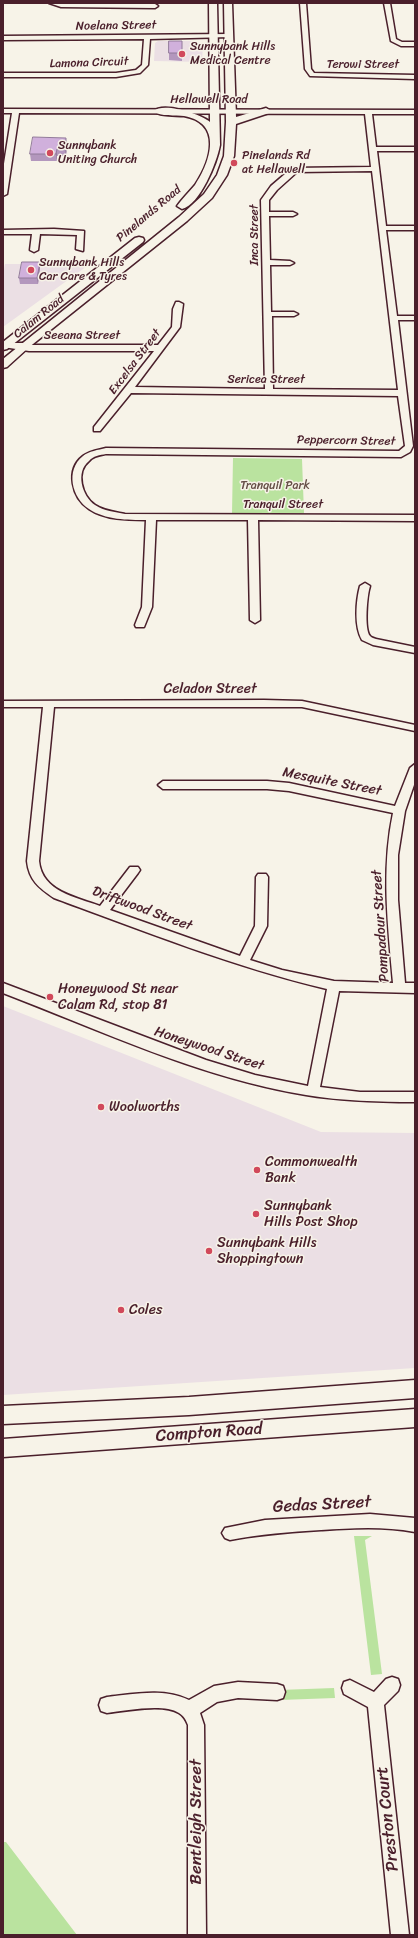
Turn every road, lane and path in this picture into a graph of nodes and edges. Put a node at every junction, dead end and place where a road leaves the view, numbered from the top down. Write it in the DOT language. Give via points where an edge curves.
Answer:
graph roads {
  1 [pos="52,3"];
  2 [pos="213,3"];
  3 [pos="228,3"];
  4 [pos="303,3"];
  5 [pos="387,3"];
  6 [pos="156,6"];
  7 [pos="213,36"];
  8 [pos="229,36"];
  9 [pos="147,37"];
  10 [pos="3,38"];
  11 [pos="415,44"];
  12 [pos="3,75"];
  13 [pos="415,77"];
  14 [pos="229,90"];
  15 [pos="214,96"];
  16 [pos="3,111"];
  17 [pos="16,111"];
  18 [pos="159,111"];
  19 [pos="215,111"];
  20 [pos="230,111"];
  21 [pos="251,111"];
  22 [pos="266,111"];
  23 [pos="368,111"];
  24 [pos="415,112"];
  25 [pos="231,122"];
  26 [pos="215,135"];
  27 [pos="373,148"];
  28 [pos="415,149"];
  29 [pos="375,169"];
  30 [pos="3,194"];
  31 [pos="265,214"];
  32 [pos="293,214"];
  33 [pos="383,228"];
  34 [pos="415,228"];
  35 [pos="3,232"];
  36 [pos="36,233"];
  37 [pos="80,249"];
  38 [pos="34,250"];
  39 [pos="266,262"];
  40 [pos="290,262"];
  41 [pos="179,304"];
  42 [pos="268,314"];
  43 [pos="294,314"];
  44 [pos="394,318"];
  45 [pos="415,318"];
  46 [pos="4,346"];
  47 [pos="24,346"];
  48 [pos="160,348"];
  49 [pos="3,365"];
  50 [pos="129,390"];
  51 [pos="269,392"];
  52 [pos="403,393"];
  53 [pos="97,429"];
  54 [pos="151,518"];
  55 [pos="253,518"];
  56 [pos="415,518"];
  57 [pos="366,586"];
  58 [pos="255,620"];
  59 [pos="140,625"];
  60 [pos="415,650"];
  61 [pos="3,704"];
  62 [pos="49,704"];
  63 [pos="415,728"];
  64 [pos="415,768"];
  65 [pos="163,785"];
  66 [pos="399,811"];
  67 [pos="134,870"];
  68 [pos="262,877"];
  69 [pos="103,911"];
  70 [pos="243,962"];
  71 [pos="334,986"];
  72 [pos="3,988"];
  73 [pos="415,988"];
  74 [pos="400,989"];
  75 [pos="313,1091"];
  76 [pos="415,1098"];
  77 [pos="415,1389"];
  78 [pos="3,1415"];
  79 [pos="415,1418"];
  80 [pos="3,1448"];
  81 [pos="415,1525"];
  82 [pos="230,1533"];
  83 [pos="392,1685"];
  84 [pos="350,1688"];
  85 [pos="277,1692"];
  86 [pos="376,1702"];
  87 [pos="107,1705"];
  88 [pos="190,1710"];
  89 [pos="197,1935"];
  90 [pos="400,1935"];
  1 -- 6 [label="street"];
  2 -- 7 [label="main road, Pinelands Road"];
  3 -- 8 [label="main road"];
  4 -- 13 [label="street, Terowi Street" via="308,69 312,75"];
  5 -- 11 [label="street" via="393,40 401,44"];
  7 -- 8 [label="street, Noelana Street"];
  7 -- 9 [label="street, Noelana Street"];
  7 -- 15 [label="main road, Pinelands Road"];
  8 -- 14 [label="main road"];
  9 -- 10 [label="street, Noelana Street"];
  9 -- 12 [label="street, Lamona Circuit" via="145,65 138,72 116,75"];
  14 -- 20 [label="main road"];
  14 -- 21 [label="main road" via="240,104"];
  15 -- 18 [label="main road" via="204,105"];
  15 -- 19 [label="main road, Pinelands Road"];
  16 -- 17 [label="street, Hellawell Road"];
  17 -- 18 [label="street, Hellawell Road"];
  17 -- 30 [label="street"];
  18 -- 19 [label="street, Hellawell Road"];
  18 -- 26 [label="main road" via="195,115 207,123"];
  19 -- 20 [label="street, Hellawell Road"];
  19 -- 26 [label="main road, Pinelands Road"];
  20 -- 21 [label="street, Hellawell Road"];
  20 -- 25 [label="main road, Calam Road"];
  21 -- 22 [label="street, Hellawell Road"];
  22 -- 23 [label="street, Hellawell Road"];
  22 -- 25 [label="main road"];
  23 -- 24 [label="street, Hellawell Road"];
  23 -- 27 [label="street, Peppercorn Street"];
  25 -- 47 [label="main road, Calam Road" via="229,156 222,175 208,196 183,219"];
  26 -- 46 [label="main road, Pinelands Road" via="214,156 206,178 199,188 170,216"];
  27 -- 28 [label="street"];
  27 -- 29 [label="street, Peppercorn Street"];
  29 -- 31 [label="street, Inca Street" via="295,170 274,188 265,200"];
  29 -- 33 [label="street, Peppercorn Street"];
  31 -- 32 [label="street"];
  31 -- 39 [label="street, Inca Street"];
  33 -- 34 [label="street"];
  33 -- 44 [label="street, Peppercorn Street"];
  35 -- 36 [label="street"];
  36 -- 37 [label="street" via="81,233"];
  36 -- 38 [label="street"];
  39 -- 40 [label="street"];
  39 -- 42 [label="street, Inca Street"];
  41 -- 48 [label="street, Excelsa Street" via="176,309 176,327"];
  42 -- 43 [label="street"];
  42 -- 51 [label="street, Inca Street"];
  44 -- 45 [label="street"];
  44 -- 52 [label="street, Peppercorn Street"];
  46 -- 47 [label="street, Seeana Street"];
  47 -- 48 [label="street, Seeana Street"];
  47 -- 49 [label="main road, Calam Road"];
  48 -- 50 [label="street, Excelsa Street"];
  50 -- 51 [label="street, Sericea Street"];
  50 -- 53 [label="street, Excelsa Street"];
  51 -- 52 [label="street, Sericea Street"];
  52 -- 54 [label="street, Peppercorn Street" via="409,446 401,454 115,450 95,453 82,462 78,468 77,484 83,500 92,507 125,517"];
  54 -- 55 [label="street, Tranquil Street"];
  54 -- 59 [label="street" via="147,607"];
  55 -- 56 [label="street, Tranquil Street"];
  55 -- 58 [label="street"];
  57 -- 60 [label="street" via="362,596 362,630 366,638 373,642"];
  61 -- 62 [label="street, Celadon Street"];
  62 -- 63 [label="street, Celadon Street" via="302,704"];
  62 -- 69 [label="street, Driftwood Street" via="33,861 34,873 42,886 58,895"];
  64 -- 66 [label="street, Pompadour Street"];
  65 -- 66 [label="street, Mesquite Street" via="289,787"];
  66 -- 74 [label="street, Pompadour Street" via="392,854 391,890"];
  67 -- 69 [label="street"];
  68 -- 70 [label="street" via="261,926"];
  69 -- 70 [label="street, Driftwood Street"];
  70 -- 71 [label="street, Driftwood Street"];
  71 -- 74 [label="street, Driftwood Street"];
  71 -- 75 [label="street"];
  72 -- 75 [label="street, Honeywood Street" via="198,1064 255,1081"];
  73 -- 74 [label="street, Driftwood Street"];
  75 -- 76 [label="street, Honeywood Street" via="375,1098"];
  77 -- 78 [label="main road, Compton Road" via="189,1406"];
  79 -- 80 [label="main road, Compton Road"];
  81 -- 82 [label="street, Gedas Street" via="398,1521 358,1521 256,1527"];
  83 -- 86 [label="street"];
  84 -- 86 [label="street"];
  85 -- 88 [label="street" via="238,1690 214,1694"];
  86 -- 90 [label="street, Preston Court"];
  87 -- 88 [label="street" via="167,1701"];
  88 -- 89 [label="street, Bentleigh Street" via="196,1725"];
}
